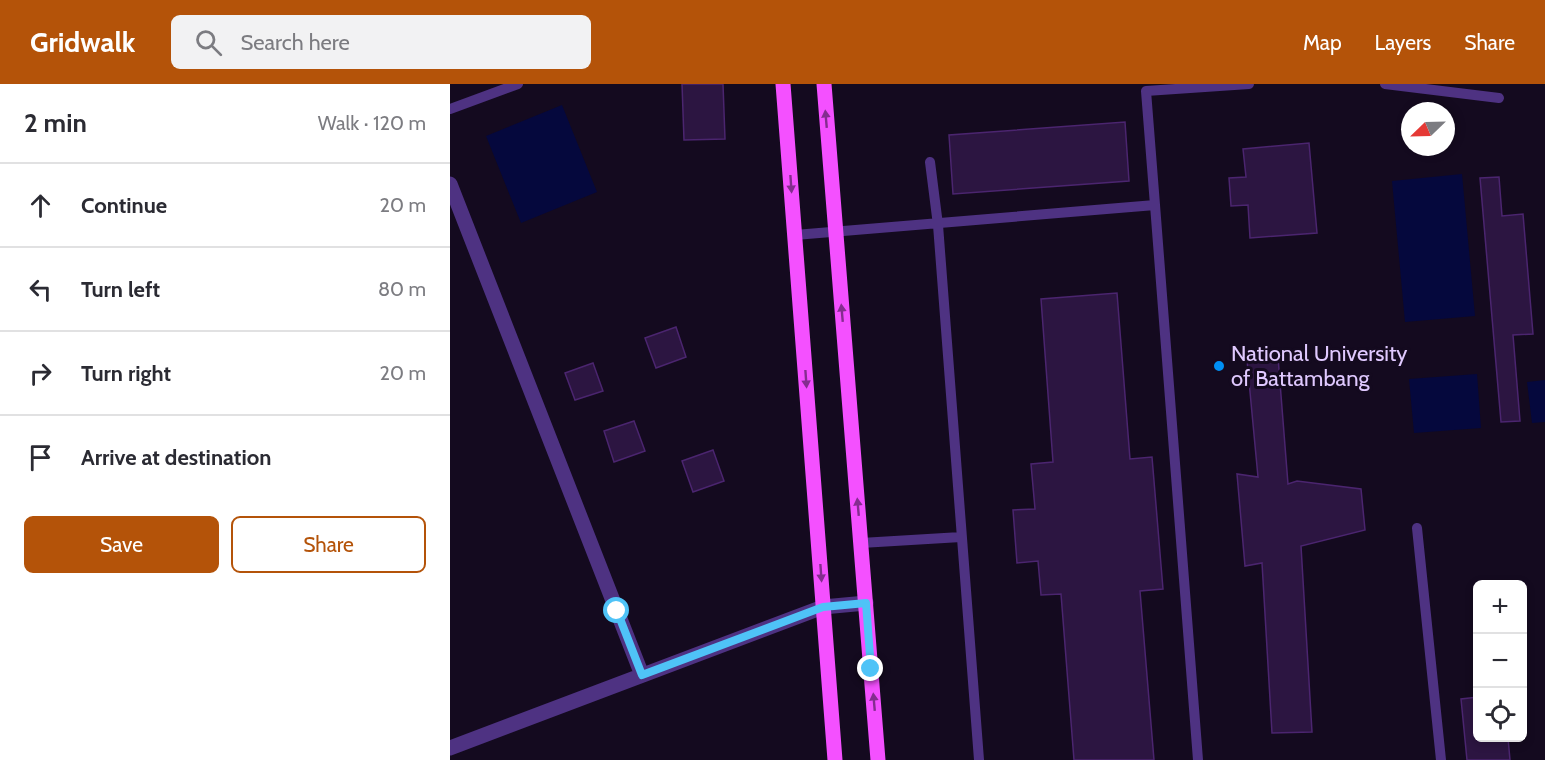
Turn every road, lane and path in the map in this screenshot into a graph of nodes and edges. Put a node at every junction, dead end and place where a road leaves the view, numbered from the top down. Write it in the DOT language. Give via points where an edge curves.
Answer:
graph roads {
  1 [pos="518,84"];
  2 [pos="783,84"];
  3 [pos="824,84"];
  4 [pos="1250,84"];
  5 [pos="1385,84"];
  6 [pos="1146,88"];
  7 [pos="1499,98"];
  8 [pos="450,109"];
  9 [pos="930,162"];
  10 [pos="450,184"];
  11 [pos="1155,205"];
  12 [pos="938,225"];
  13 [pos="836,231"];
  14 [pos="795,235"];
  15 [pos="1417,528"];
  16 [pos="961,537"];
  17 [pos="861,543"];
  18 [pos="866,603"];
  19 [pos="823,607"];
  20 [pos="642,675"];
  21 [pos="450,748"];
  22 [pos="835,760"];
  23 [pos="878,760"];
  24 [pos="979,760"];
  25 [pos="1198,760"];
  26 [pos="1441,760"];
  1 -- 8 [label="lane"];
  2 -- 14 [label="main road, one-way"];
  13 -- 3 [label="main road, one-way"];
  4 -- 6 [label="lane"];
  5 -- 7 [label="lane"];
  6 -- 11 [label="lane"];
  9 -- 12 [label="lane"];
  10 -- 20 [label="street"];
  11 -- 12 [label="lane"];
  11 -- 25 [label="lane"];
  12 -- 13 [label="lane"];
  12 -- 16 [label="lane"];
  13 -- 14 [label="lane"];
  17 -- 13 [label="main road, one-way"];
  14 -- 19 [label="main road, one-way"];
  15 -- 26 [label="lane"];
  16 -- 17 [label="lane"];
  16 -- 24 [label="lane"];
  17 -- 18 [label="main road"];
  18 -- 19 [label="street"];
  23 -- 18 [label="main road, one-way"];
  19 -- 20 [label="street"];
  19 -- 22 [label="main road"];
  20 -- 21 [label="street"];
}
